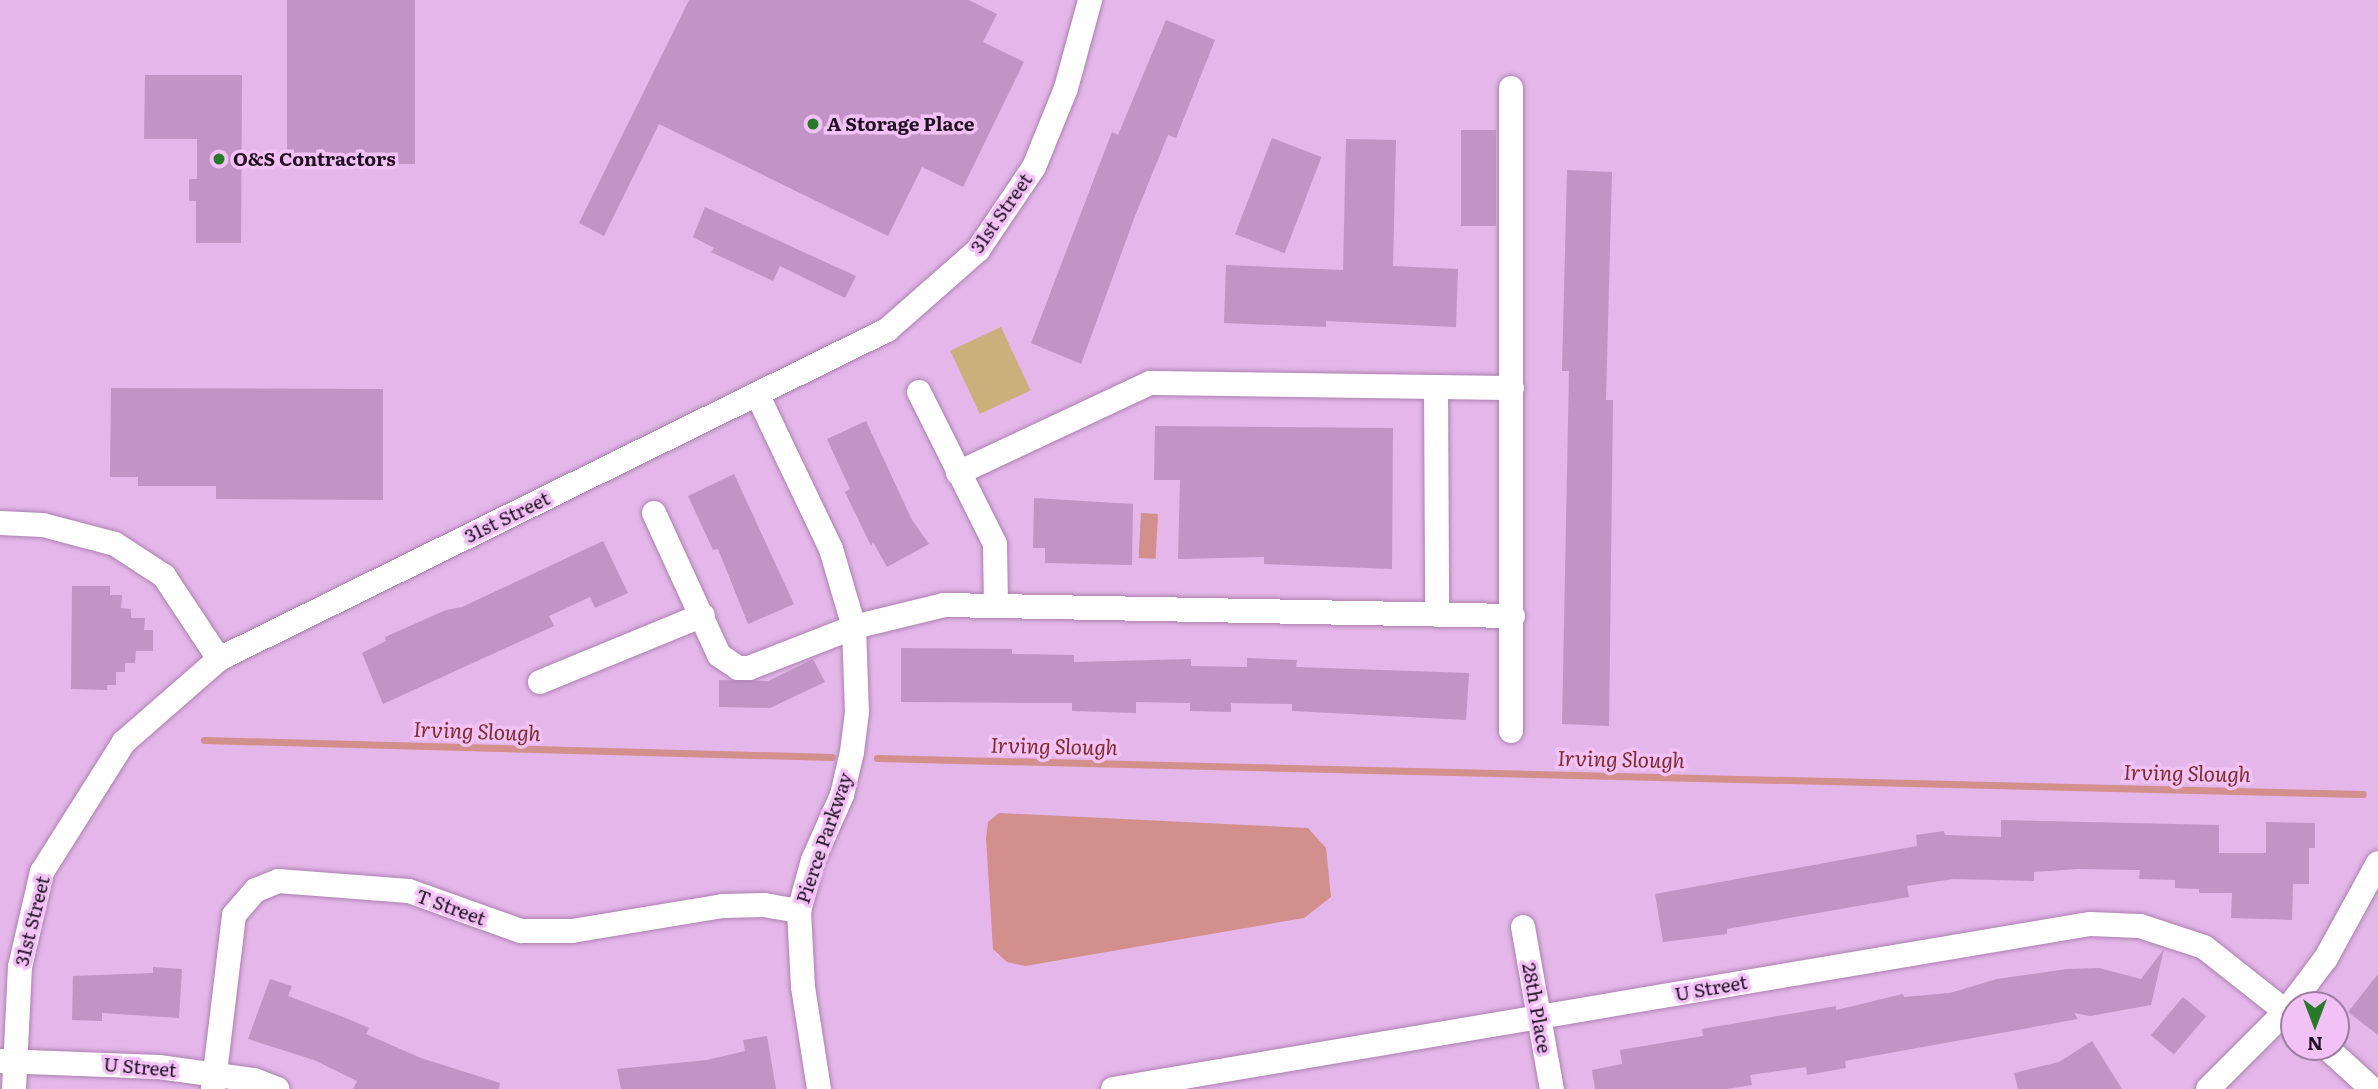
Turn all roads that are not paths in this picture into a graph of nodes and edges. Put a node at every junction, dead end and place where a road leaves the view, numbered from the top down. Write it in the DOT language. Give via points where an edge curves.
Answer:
graph roads {
  1 [pos="1090,0"];
  2 [pos="1511,88"];
  3 [pos="1436,387"];
  4 [pos="1512,388"];
  5 [pos="919,392"];
  6 [pos="758,396"];
  7 [pos="958,473"];
  8 [pos="654,513"];
  9 [pos="0,523"];
  10 [pos="996,606"];
  11 [pos="703,615"];
  12 [pos="1437,615"];
  13 [pos="1513,616"];
  14 [pos="854,627"];
  15 [pos="219,659"];
  16 [pos="541,682"];
  17 [pos="1511,731"];
  18 [pos="2378,863"];
  19 [pos="799,911"];
  20 [pos="1523,927"];
  21 [pos="2305,991"];
  22 [pos="2280,1007"];
  23 [pos="1539,1017"];
  24 [pos="2280,1024"];
  25 [pos="7,1061"];
  26 [pos="2341,1061"];
  27 [pos="213,1082"];
  28 [pos="14,1089"];
  29 [pos="277,1089"];
  30 [pos="819,1089"];
  31 [pos="1113,1089"];
  32 [pos="1552,1089"];
  33 [pos="2208,1089"];
  34 [pos="2372,1089"];
  1 -- 6 [label="street, 31st Street" via="1066,88 1034,167 978,250 887,330"];
  2 -- 4 [label="street"];
  3 -- 4 [label="street"];
  3 -- 7 [label="street" via="1150,383"];
  3 -- 12 [label="street"];
  4 -- 13 [label="street"];
  5 -- 7 [label="street"];
  6 -- 14 [label="street, Pierce Parkway" via="831,549"];
  6 -- 15 [label="street, 31st Street"];
  7 -- 10 [label="street" via="995,544"];
  8 -- 11 [label="street"];
  9 -- 15 [label="street" via="43,525 115,544 164,576"];
  10 -- 12 [label="street"];
  10 -- 14 [label="street" via="944,605"];
  11 -- 14 [label="street" via="719,655 738,668 750,668"];
  11 -- 16 [label="street"];
  12 -- 13 [label="street"];
  13 -- 17 [label="street"];
  14 -- 19 [label="street, Pierce Parkway" via="857,712 852,752 842,795 813,860"];
  15 -- 25 [label="street, 31st Street" via="124,742 42,872 20,967"];
  18 -- 21 [label="street"];
  19 -- 27 [label="street, T Street" via="723,906 572,931 521,931 409,891 278,881 256,890 234,915"];
  19 -- 30 [label="street, Pierce Parkway" via="803,987"];
  20 -- 23 [label="street, 28th Place"];
  22 -- 23 [label="street, U Street" via="2204,947 2140,926 2090,924"];
  23 -- 31 [label="street, U Street"];
  23 -- 32 [label="street, 28th Place"];
  24 -- 33 [label="street"];
  25 -- 27 [label="street, U Street" via="129,1064"];
  25 -- 28 [label="street, 31st Street"];
  26 -- 34 [label="street"];
  27 -- 29 [label="street, U Street" via="254,1080"];
}
